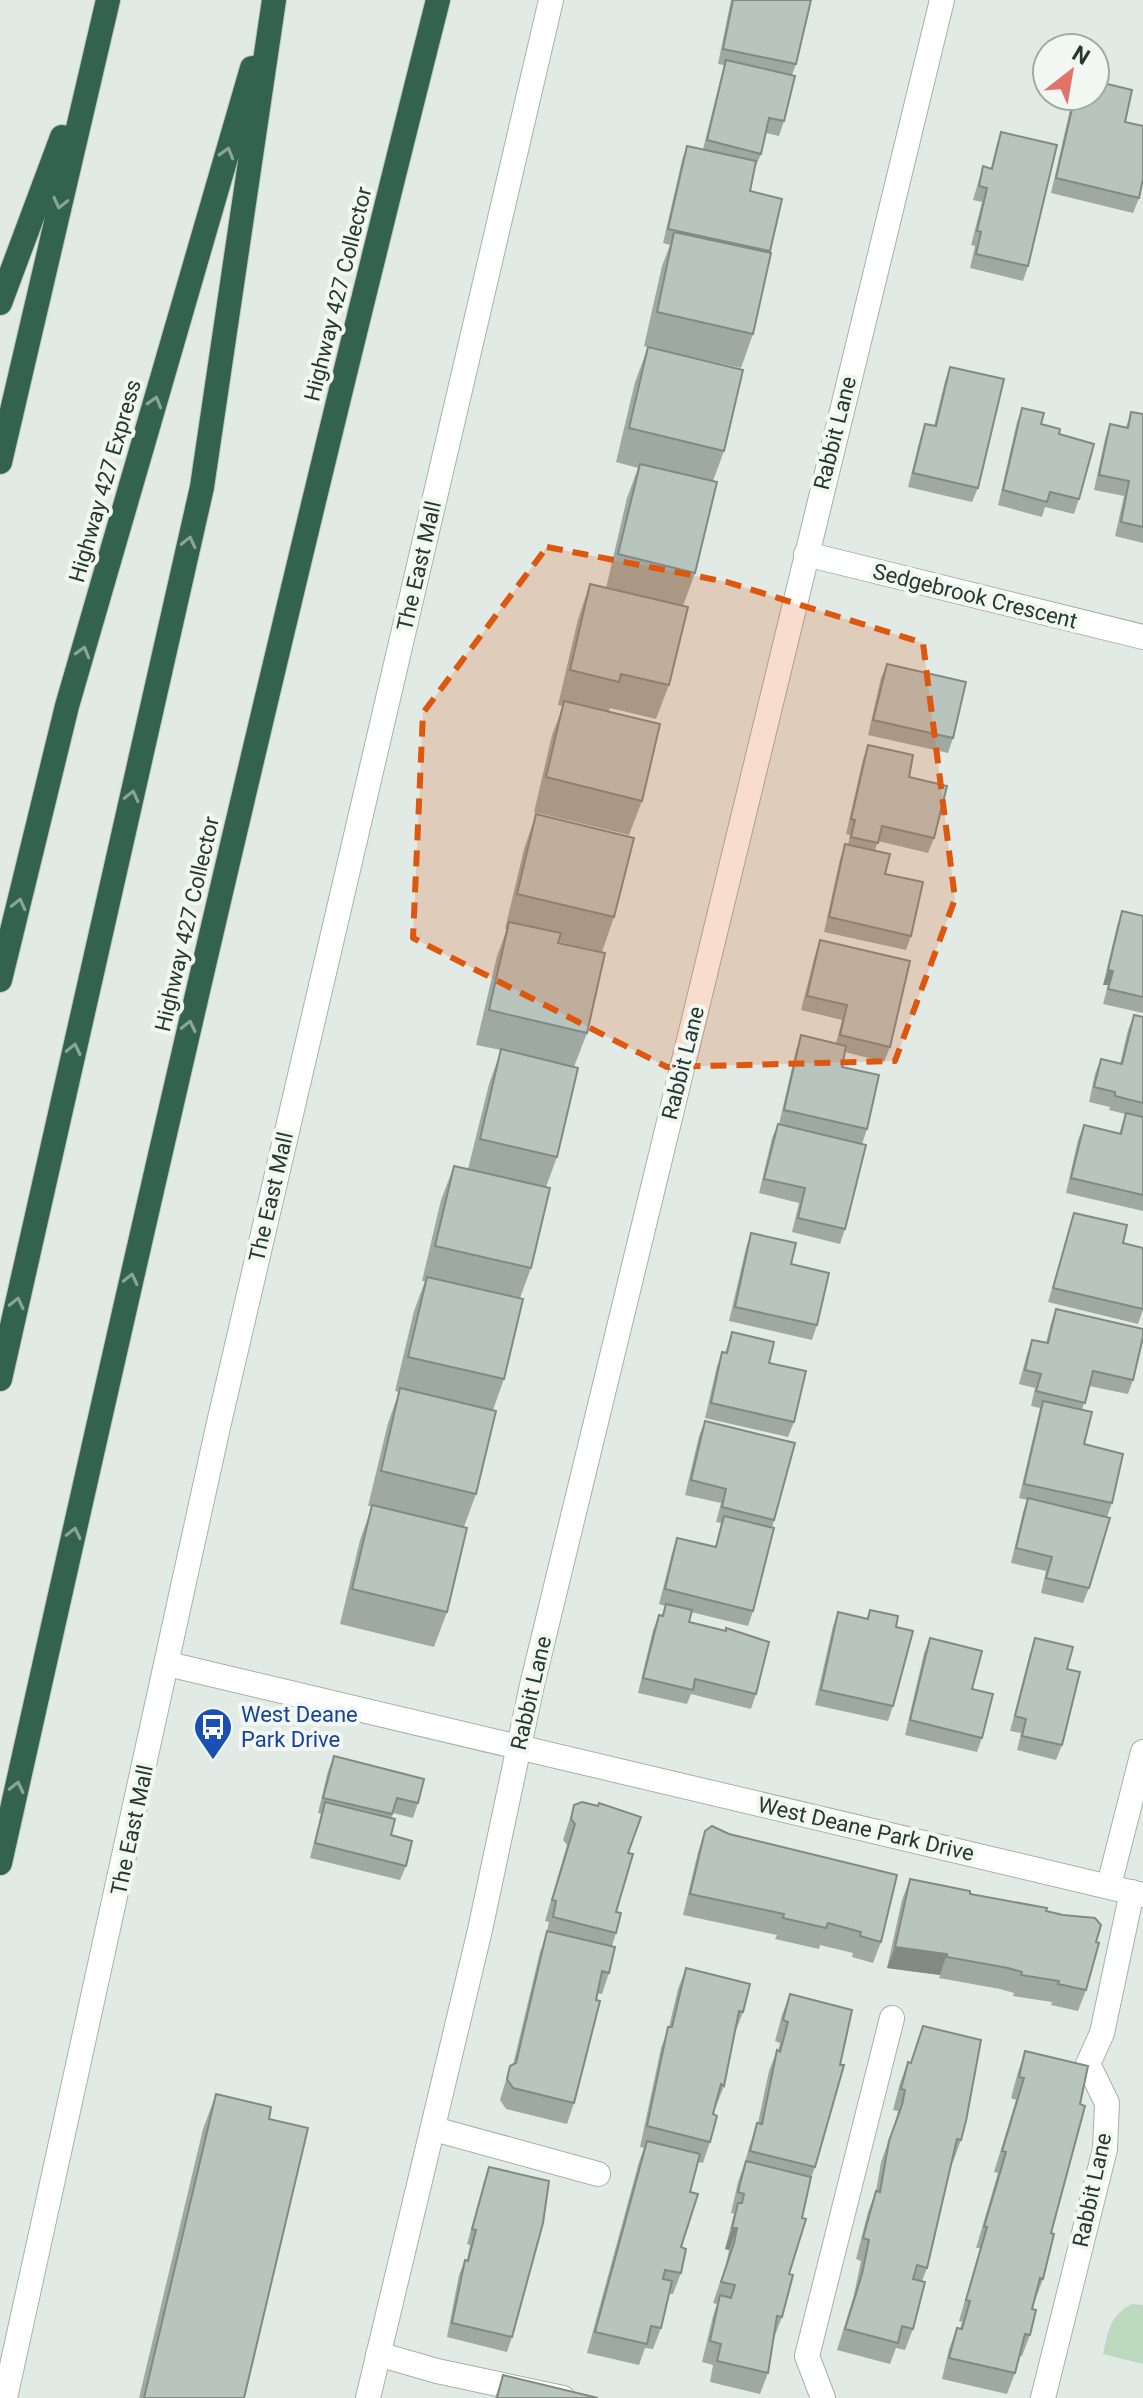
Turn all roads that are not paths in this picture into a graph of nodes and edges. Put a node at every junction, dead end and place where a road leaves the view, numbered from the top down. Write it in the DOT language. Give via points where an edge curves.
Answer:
graph roads {
  1 [pos="108,0"];
  2 [pos="274,0"];
  3 [pos="438,0"];
  4 [pos="551,0"];
  5 [pos="942,0"];
  6 [pos="96,45"];
  7 [pos="0,303"];
  8 [pos="0,462"];
  9 [pos="806,554"];
  10 [pos="1143,637"];
  11 [pos="0,980"];
  12 [pos="0,1379"];
  13 [pos="168,1664"];
  14 [pos="519,1749"];
  15 [pos="1143,1752"];
  16 [pos="0,1863"];
  17 [pos="1128,1891"];
  18 [pos="892,2018"];
  19 [pos="434,2129"];
  20 [pos="598,2174"];
  21 [pos="378,2354"];
  22 [pos="5,2398"];
  23 [pos="368,2398"];
  24 [pos="563,2398"];
  25 [pos="823,2398"];
  26 [pos="1043,2398"];
  1 -- 6 [label="highway"];
  11 -- 2 [label="highway, Highway 427 Express, one-way" via="67,706"];
  12 -- 2 [label="highway, one-way" via="202,487"];
  16 -- 3 [label="highway, Highway 427 Collector, one-way" via="162,1141"];
  4 -- 13 [label="street, The East Mall" via="218,1427"];
  5 -- 9 [label="street, Rabbit Lane"];
  6 -- 7 [label="highway"];
  6 -- 8 [label="highway, one-way"];
  9 -- 10 [label="street, Sedgebrook Crescent"];
  9 -- 14 [label="street, Rabbit Lane"];
  13 -- 14 [label="street, West Deane Park Drive"];
  13 -- 22 [label="street, The East Mall"];
  14 -- 17 [label="street, West Deane Park Drive"];
  14 -- 19 [label="street, Rabbit Lane"];
  15 -- 17 [label="street, Rabbit Lane"];
  17 -- 26 [label="street, Rabbit Lane" via="1102,2033 1088,2064 1107,2103 1105,2149"];
  18 -- 25 [label="street" via="807,2356"];
  19 -- 20 [label="street"];
  19 -- 21 [label="street, Rabbit Lane"];
  21 -- 23 [label="street, Rabbit Lane"];
  21 -- 24 [label="street"];
}
